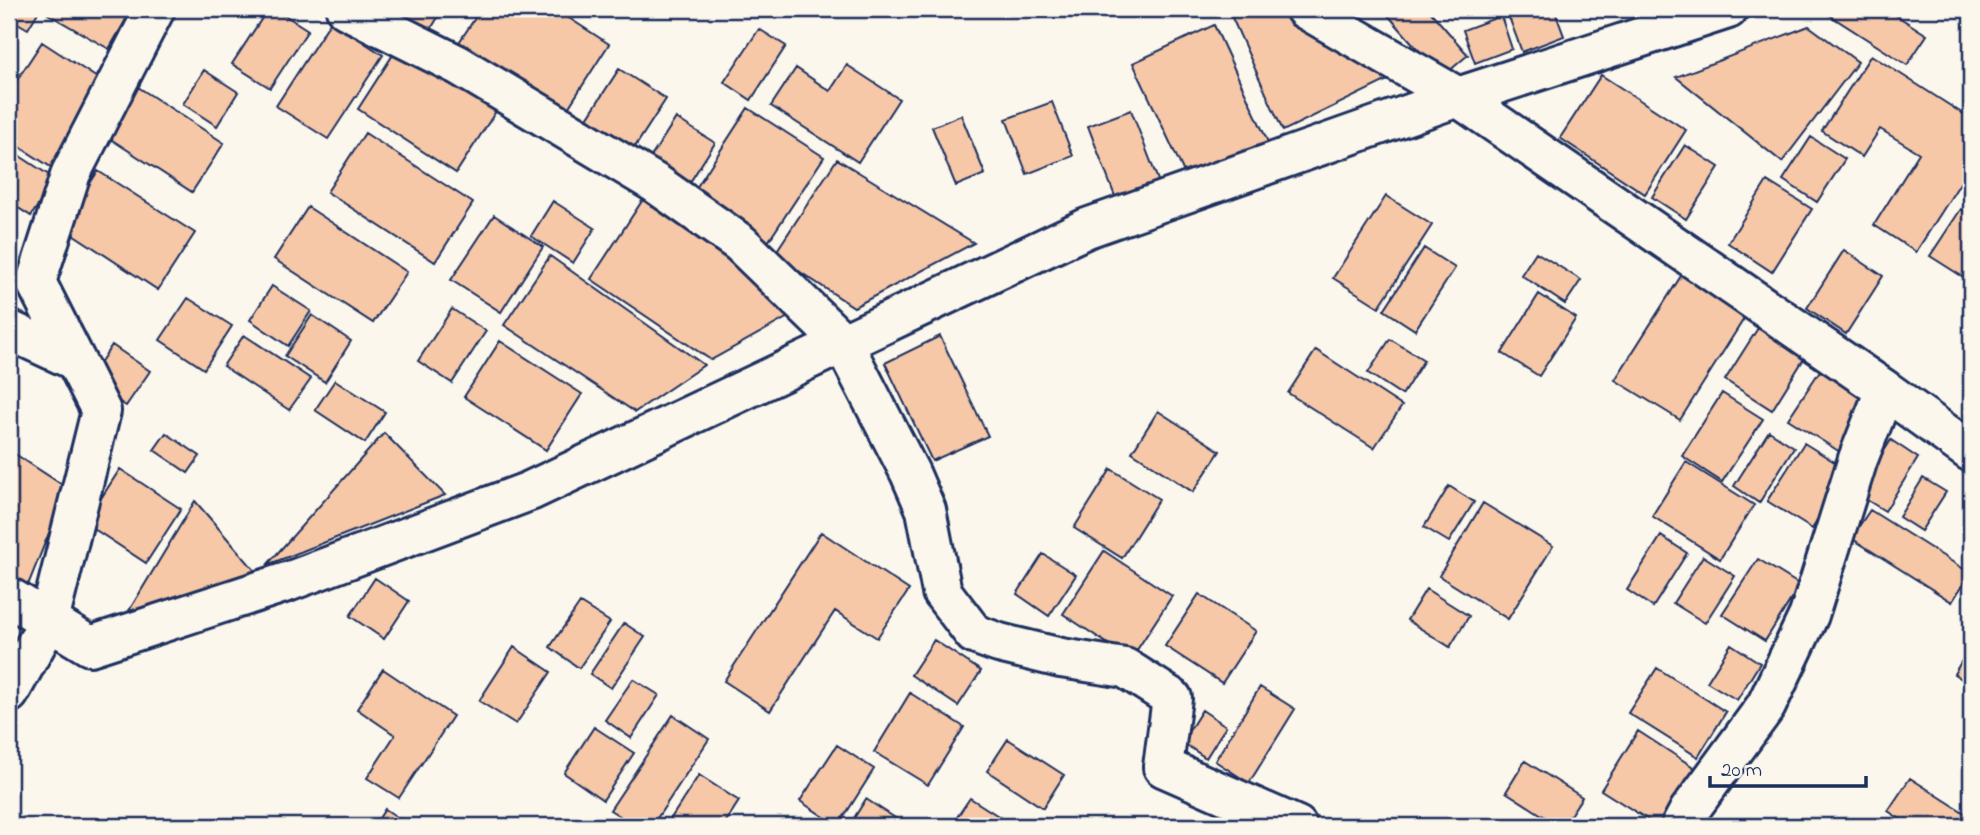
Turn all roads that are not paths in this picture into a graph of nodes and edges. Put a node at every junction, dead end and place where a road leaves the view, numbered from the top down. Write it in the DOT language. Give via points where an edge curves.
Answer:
graph roads {
  1 [pos="155,9"];
  2 [pos="346,9"];
  3 [pos="1305,9"];
  4 [pos="1728,9"];
  5 [pos="1458,97"];
  6 [pos="9,330"];
  7 [pos="843,343"];
  8 [pos="76,361"];
  9 [pos="1885,390"];
  10 [pos="1971,452"];
  11 [pos="9,597"];
  12 [pos="49,621"];
  13 [pos="9,693"];
  14 [pos="1297,826"];
  15 [pos="1681,826"];
  1 -- 8 [label="street" via="71,173 36,282"];
  2 -- 7 [label="street" via="458,65 655,183 740,243"];
  3 -- 5 [label="street"];
  4 -- 5 [label="street"];
  5 -- 7 [label="street" via="1087,228"];
  5 -- 9 [label="street"];
  6 -- 8 [label="street"];
  7 -- 12 [label="street" via="530,491 290,581 90,646"];
  7 -- 14 [label="street" via="926,510 943,592 974,634 1061,658 1125,668 1172,698 1163,767"];
  8 -- 12 [label="street" via="100,411"];
  9 -- 10 [label="street"];
  9 -- 15 [label="street" via="1809,615 1766,706"];
  11 -- 12 [label="street"];
  12 -- 13 [label="street"];
}
